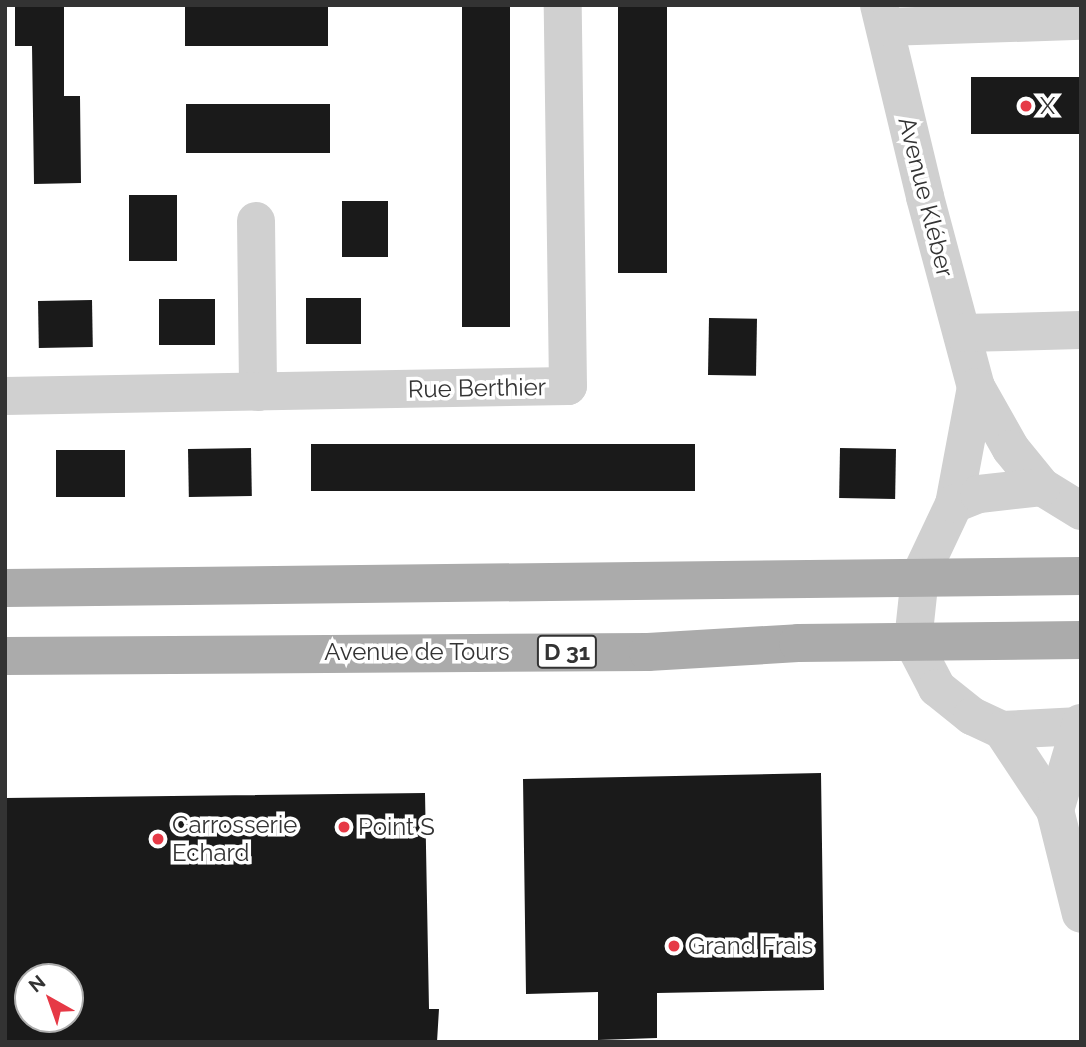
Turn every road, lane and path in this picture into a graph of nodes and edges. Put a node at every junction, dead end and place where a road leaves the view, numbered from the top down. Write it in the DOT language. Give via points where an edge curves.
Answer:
graph roads {
  1 [pos="563,5"];
  2 [pos="882,16"];
  3 [pos="1081,21"];
  4 [pos="256,221"];
  5 [pos="1081,330"];
  6 [pos="962,333"];
  7 [pos="976,387"];
  8 [pos="258,393"];
  9 [pos="5,396"];
  10 [pos="1042,487"];
  11 [pos="954,504"];
  12 [pos="1081,511"];
  13 [pos="920,576"];
  14 [pos="1081,576"];
  15 [pos="5,588"];
  16 [pos="1081,640"];
  17 [pos="913,642"];
  18 [pos="5,656"];
  19 [pos="1080,724"];
  20 [pos="1002,730"];
  21 [pos="1055,810"];
  22 [pos="1081,914"];
  1 -- 8 [label="street, Rue Berthier" via="568,386"];
  2 -- 3 [label="street"];
  2 -- 6 [label="street, Avenue Kléber"];
  4 -- 8 [label="street"];
  5 -- 6 [label="street"];
  6 -- 7 [label="street, Avenue Kléber"];
  7 -- 10 [label="street" via="1011,449"];
  7 -- 11 [label="street"];
  8 -- 9 [label="street, Rue Berthier"];
  10 -- 11 [label="street" via="979,494"];
  10 -- 12 [label="street"];
  11 -- 13 [label="street"];
  13 -- 14 [label="main road"];
  13 -- 15 [label="main road"];
  13 -- 17 [label="street"];
  16 -- 17 [label="main road, Avenue de Tours / D 31"];
  17 -- 18 [label="main road, Avenue de Tours / D 31" via="648,652"];
  17 -- 20 [label="street" via="937,688 972,716"];
  19 -- 20 [label="street"];
  19 -- 21 [label="street"];
  20 -- 21 [label="street"];
  21 -- 22 [label="street"];
}
